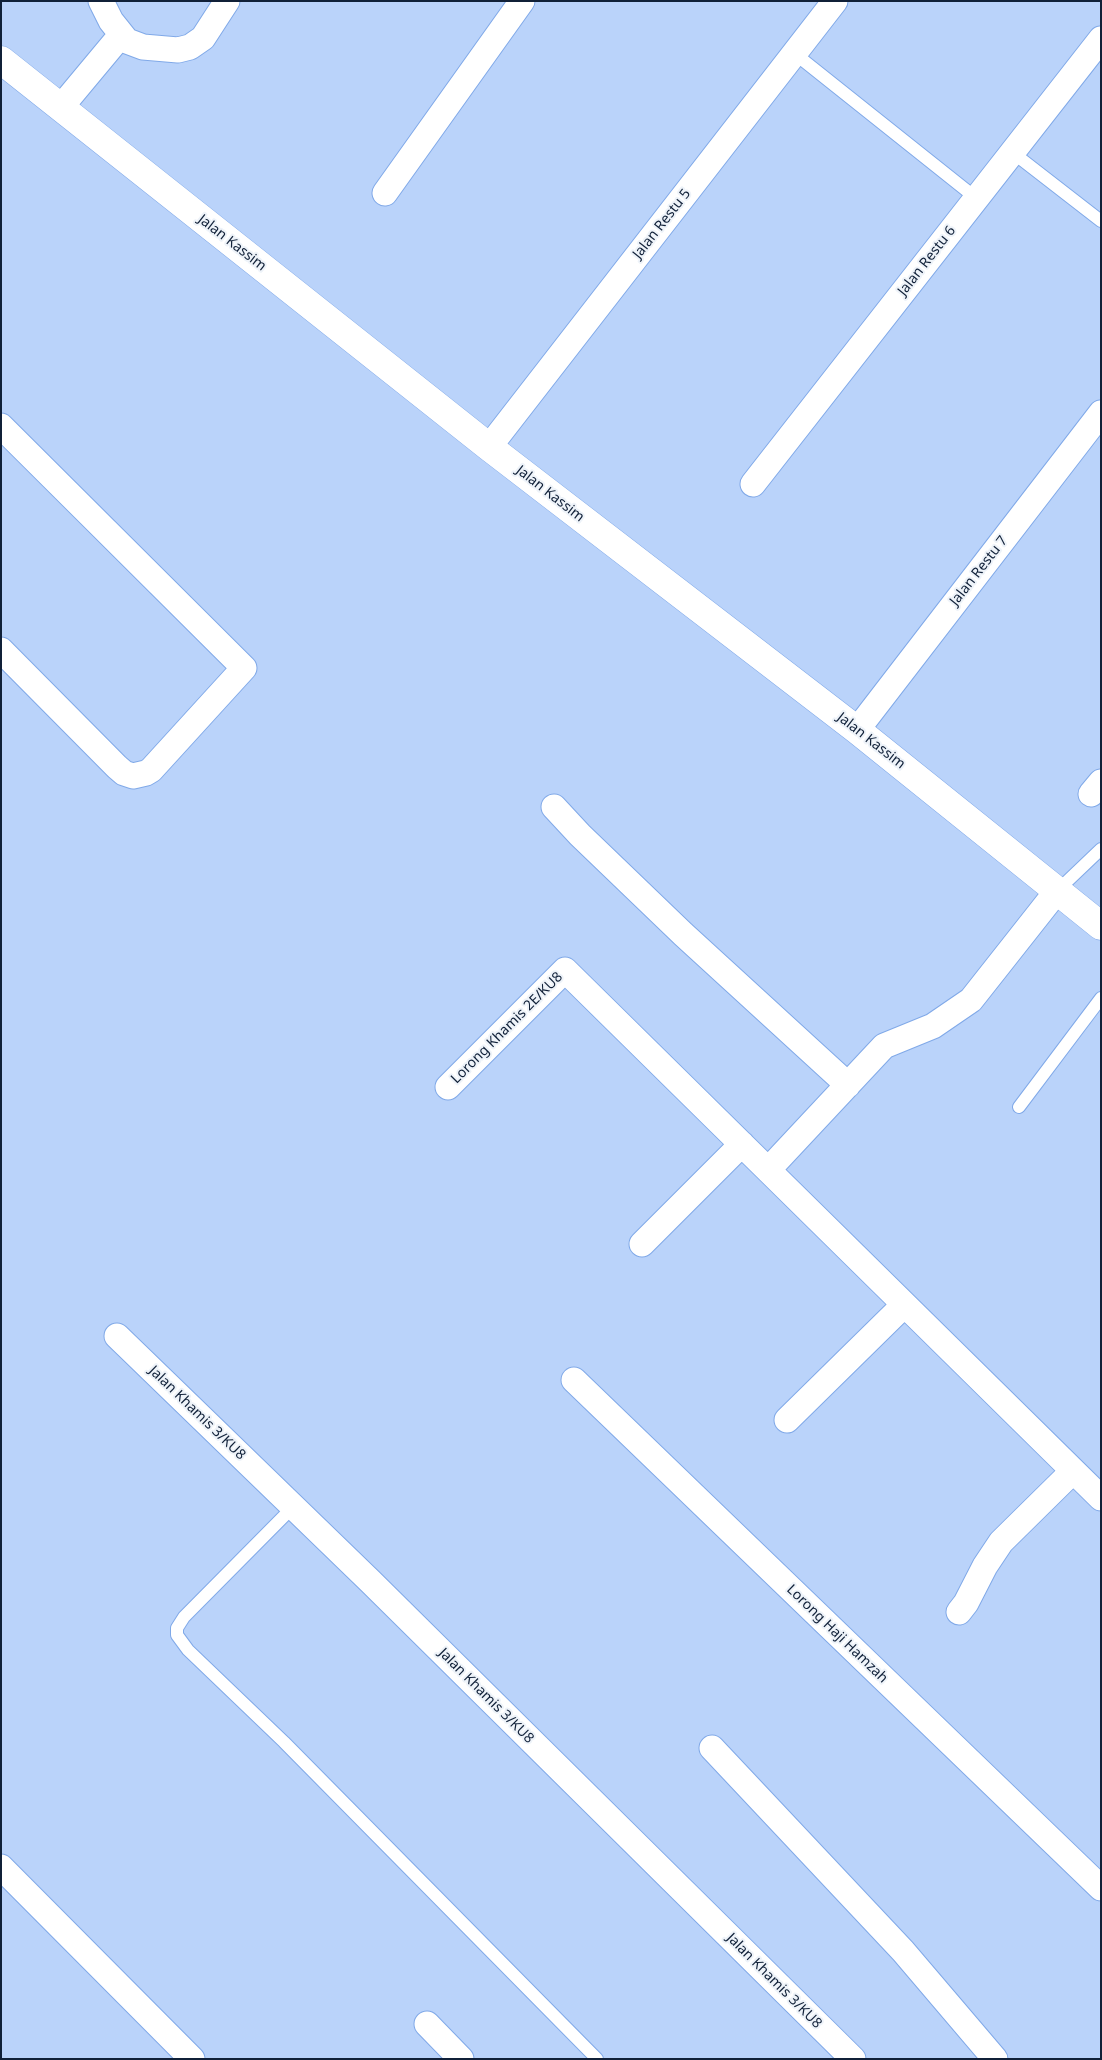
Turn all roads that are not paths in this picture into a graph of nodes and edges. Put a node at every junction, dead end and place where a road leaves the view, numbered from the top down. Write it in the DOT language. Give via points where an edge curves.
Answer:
graph roads {
  1 [pos="101,1"];
  2 [pos="227,1"];
  3 [pos="522,1"];
  4 [pos="835,1"];
  5 [pos="121,35"];
  6 [pos="1101,39"];
  7 [pos="794,53"];
  8 [pos="1,60"];
  9 [pos="61,107"];
  10 [pos="1012,152"];
  11 [pos="385,192"];
  12 [pos="976,198"];
  13 [pos="1101,221"];
  14 [pos="1101,413"];
  15 [pos="1,426"];
  16 [pos="489,447"];
  17 [pos="753,484"];
  18 [pos="1,650"];
  19 [pos="857,730"];
  20 [pos="554,807"];
  21 [pos="1101,849"];
  22 [pos="1057,891"];
  23 [pos="1101,926"];
  24 [pos="1101,998"];
  25 [pos="848,1085"];
  26 [pos="448,1087"];
  27 [pos="1019,1107"];
  28 [pos="742,1144"];
  29 [pos="768,1170"];
  30 [pos="642,1244"];
  31 [pos="904,1305"];
  32 [pos="117,1336"];
  33 [pos="574,1380"];
  34 [pos="787,1420"];
  35 [pos="1073,1470"];
  36 [pos="1101,1498"];
  37 [pos="293,1507"];
  38 [pos="959,1612"];
  39 [pos="712,1748"];
  40 [pos="1,1867"];
  41 [pos="1101,1888"];
  42 [pos="427,2024"];
  43 [pos="192,2059"];
  44 [pos="461,2059"];
  45 [pos="597,2059"];
  46 [pos="853,2059"];
  47 [pos="994,2059"];
  1 -- 5 [label="street"];
  2 -- 5 [label="street" via="204,38 190,47 178,50 143,47"];
  3 -- 11 [label="street"];
  4 -- 7 [label="street, Jalan Restu 5"];
  5 -- 9 [label="street"];
  6 -- 10 [label="street, Jalan Restu 6"];
  7 -- 12 [label="lane"];
  7 -- 16 [label="street, Jalan Restu 5"];
  8 -- 9 [label="street, Jalan Kassim"];
  9 -- 16 [label="street, Jalan Kassim"];
  10 -- 12 [label="street, Jalan Restu 6"];
  10 -- 13 [label="lane"];
  12 -- 17 [label="street, Jalan Restu 6"];
  14 -- 19 [label="street, Jalan Restu 7"];
  15 -- 18 [label="street" via="244,668 151,770 133,776 118,767"];
  16 -- 19 [label="street, Jalan Kassim"];
  19 -- 22 [label="street, Jalan Kassim"];
  20 -- 25 [label="street" via="669,922"];
  21 -- 22 [label="lane"];
  22 -- 23 [label="street, Jalan Kassim"];
  22 -- 25 [label="street" via="970,1000 933,1026 884,1046"];
  24 -- 27 [label="lane"];
  25 -- 29 [label="street"];
  26 -- 28 [label="street, Lorong Khamis 2E/KU8" via="565,970"];
  28 -- 29 [label="street"];
  28 -- 30 [label="street"];
  29 -- 31 [label="street"];
  31 -- 34 [label="street"];
  31 -- 35 [label="street"];
  32 -- 37 [label="street, Jalan Khamis 3/KU8"];
  33 -- 41 [label="street, Lorong Haji Hamzah"];
  35 -- 36 [label="street"];
  35 -- 38 [label="street" via="1001,1542"];
  37 -- 45 [label="lane" via="184,1617 177,1628 177,1636"];
  37 -- 46 [label="street, Jalan Khamis 3/KU8"];
  39 -- 47 [label="street" via="903,1951"];
  40 -- 43 [label="street"];
  42 -- 44 [label="street"];
}
